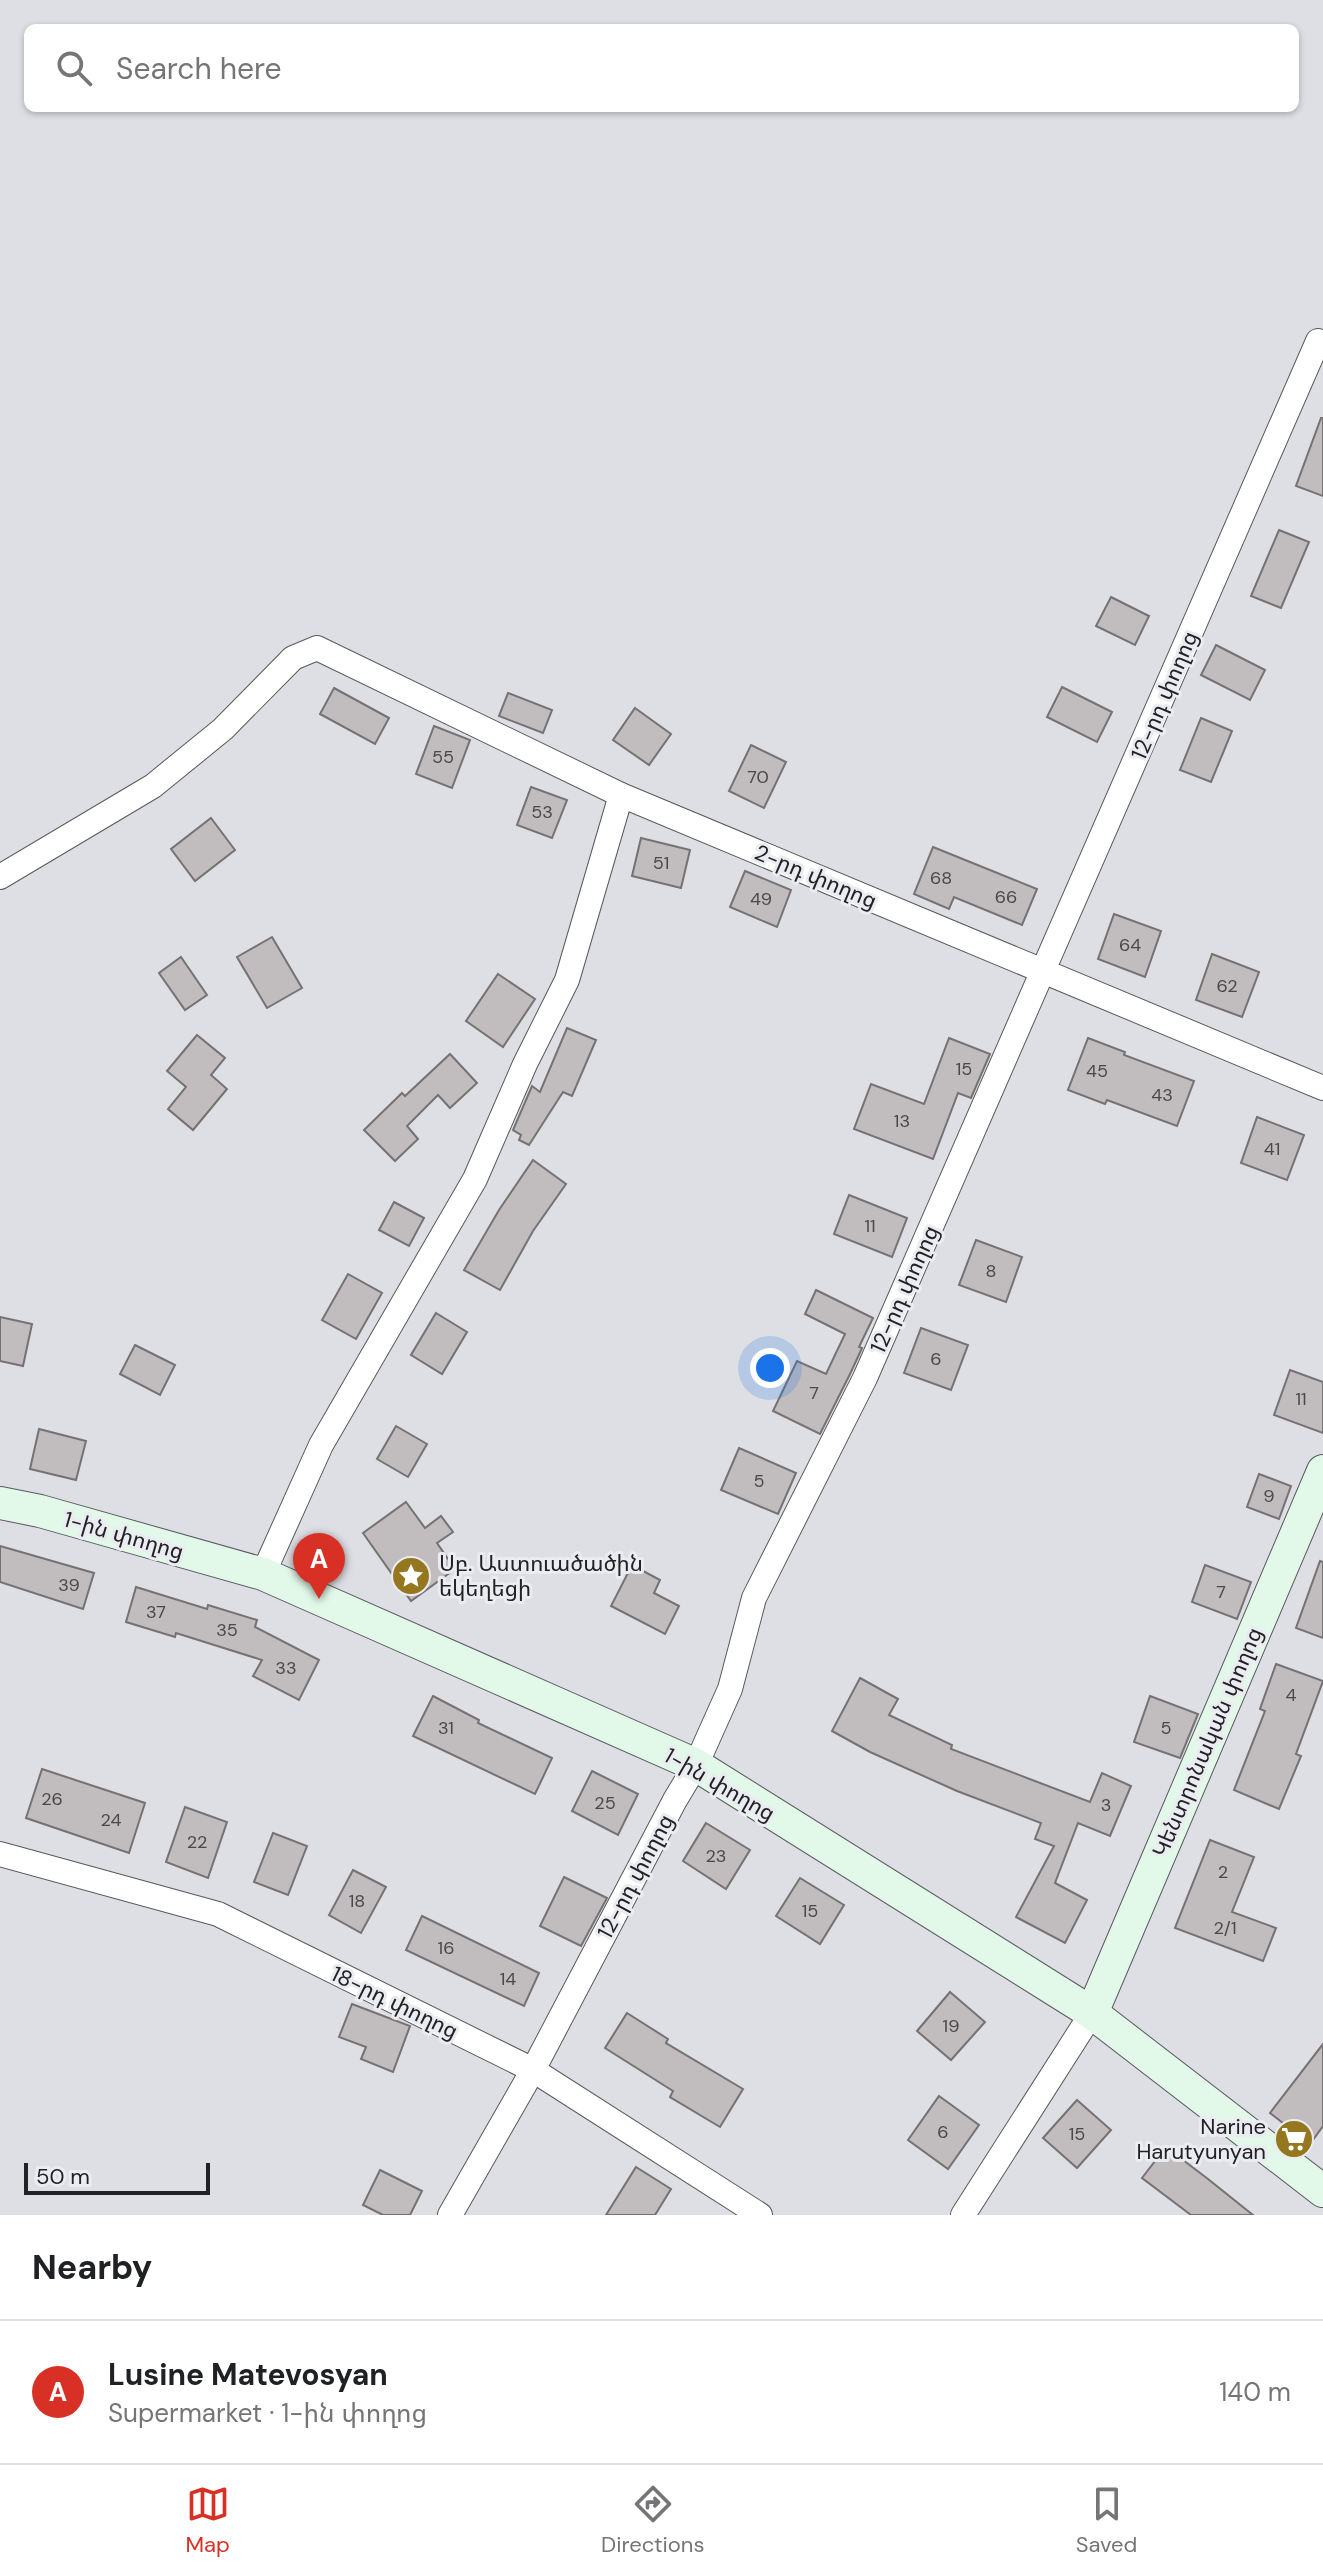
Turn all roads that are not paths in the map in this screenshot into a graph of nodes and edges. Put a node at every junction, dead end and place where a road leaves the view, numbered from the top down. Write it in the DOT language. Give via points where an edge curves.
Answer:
graph roads {
  1 [pos="1318,341"];
  2 [pos="621,795"];
  3 [pos="0,877"];
  4 [pos="1044,971"];
  5 [pos="1323,1088"];
  6 [pos="1323,1471"];
  7 [pos="0,1503"];
  8 [pos="263,1574"];
  9 [pos="696,1765"];
  10 [pos="0,1854"];
  11 [pos="1092,2013"];
  12 [pos="533,2070"];
  13 [pos="1323,2191"];
  14 [pos="450,2215"];
  15 [pos="760,2215"];
  16 [pos="963,2215"];
  1 -- 4 [label="street, 12-րդ փողոց"];
  2 -- 3 [label="street, 2-րդ փողոց" via="317,648 293,658 223,729 153,786"];
  2 -- 4 [label="street, 2-րդ փողոց"];
  2 -- 8 [label="street" via="567,980 475,1179 321,1445"];
  4 -- 5 [label="street, 2-րդ փողոց"];
  4 -- 9 [label="street, 12-րդ փողոց" via="865,1378 754,1598 730,1689"];
  6 -- 11 [label="main road, Կենտրոնական փողոց"];
  7 -- 8 [label="main road, 1-ին փողոց"];
  8 -- 9 [label="main road, 1-ին փողոց"];
  9 -- 11 [label="main road, 1-ին փողոց"];
  9 -- 12 [label="street, 12-րդ փողոց"];
  10 -- 12 [label="street, 18-րդ փողոց" via="218,1914"];
  11 -- 13 [label="main road, 1-ին փողոց"];
  11 -- 16 [label="street"];
  12 -- 14 [label="street, 12-րդ փողոց"];
  12 -- 15 [label="street, 18-րդ փողոց"];
}
